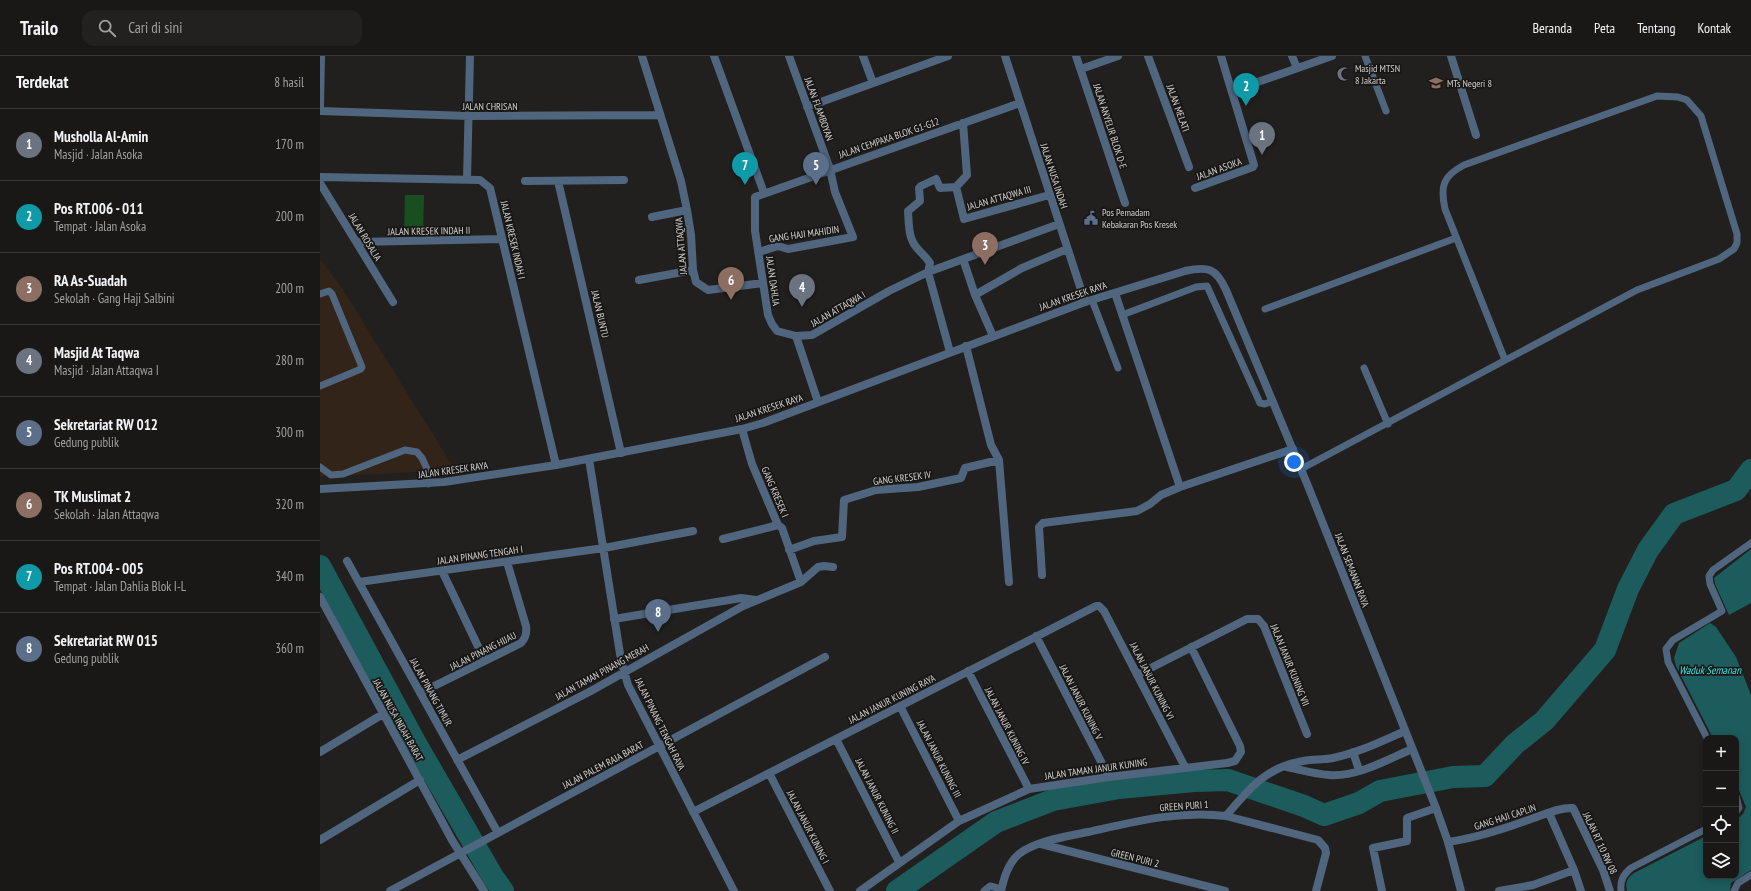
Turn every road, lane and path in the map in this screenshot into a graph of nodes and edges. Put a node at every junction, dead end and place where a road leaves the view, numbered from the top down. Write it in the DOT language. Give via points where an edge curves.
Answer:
graph roads {
  1 [pos="321,56"];
  2 [pos="470,56"];
  3 [pos="642,56"];
  4 [pos="714,56"];
  5 [pos="789,56"];
  6 [pos="863,56"];
  7 [pos="948,56"];
  8 [pos="1005,56"];
  9 [pos="1076,56"];
  10 [pos="1118,56"];
  11 [pos="1148,56"];
  12 [pos="1221,56"];
  13 [pos="1292,56"];
  14 [pos="1332,56"];
  15 [pos="1365,56"];
  16 [pos="1451,56"];
  17 [pos="1081,68"];
  18 [pos="1297,68"];
  19 [pos="873,83"];
  20 [pos="1232,91"];
  21 [pos="1020,103"];
  22 [pos="320,107"];
  23 [pos="807,107"];
  24 [pos="320,111"];
  25 [pos="1386,111"];
  26 [pos="660,115"];
  27 [pos="468,116"];
  28 [pos="963,123"];
  29 [pos="1476,135"];
  30 [pos="1189,168"];
  31 [pos="830,169"];
  32 [pos="320,177"];
  33 [pos="467,179"];
  34 [pos="624,180"];
  35 [pos="525,181"];
  36 [pos="558,181"];
  37 [pos="320,183"];
  38 [pos="956,187"];
  39 [pos="1195,188"];
  40 [pos="764,193"];
  41 [pos="1049,195"];
  42 [pos="1125,203"];
  43 [pos="687,210"];
  44 [pos="652,217"];
  45 [pos="1059,224"];
  46 [pos="1456,238"];
  47 [pos="502,239"];
  48 [pos="357,242"];
  49 [pos="1067,249"];
  50 [pos="759,252"];
  51 [pos="962,259"];
  52 [pos="1205,268"];
  53 [pos="692,270"];
  54 [pos="928,272"];
  55 [pos="639,280"];
  56 [pos="763,283"];
  57 [pos="1115,292"];
  58 [pos="320,294"];
  59 [pos="975,295"];
  60 [pos="1088,301"];
  61 [pos="393,302"];
  62 [pos="1265,309"];
  63 [pos="1122,315"];
  64 [pos="796,336"];
  65 [pos="994,336"];
  66 [pos="966,346"];
  67 [pos="950,352"];
  68 [pos="1505,360"];
  69 [pos="1118,368"];
  70 [pos="1364,368"];
  71 [pos="320,386"];
  72 [pos="1273,401"];
  73 [pos="818,402"];
  74 [pos="1388,424"];
  75 [pos="742,429"];
  76 [pos="1293,449"];
  77 [pos="621,453"];
  78 [pos="589,459"];
  79 [pos="999,460"];
  80 [pos="556,465"];
  81 [pos="320,467"];
  82 [pos="1301,469"];
  83 [pos="428,484"];
  84 [pos="1180,487"];
  85 [pos="320,489"];
  86 [pos="778,525"];
  87 [pos="693,531"];
  88 [pos="723,539"];
  89 [pos="1751,543"];
  90 [pos="604,548"];
  91 [pos="789,550"];
  92 [pos="347,561"];
  93 [pos="507,562"];
  94 [pos="833,567"];
  95 [pos="442,571"];
  96 [pos="1042,575"];
  97 [pos="359,582"];
  98 [pos="801,582"];
  99 [pos="1009,582"];
  100 [pos="320,597"];
  101 [pos="756,600"];
  102 [pos="1099,606"];
  103 [pos="614,619"];
  104 [pos="1036,636"];
  105 [pos="1191,647"];
  106 [pos="825,657"];
  107 [pos="485,661"];
  108 [pos="968,671"];
  109 [pos="624,672"];
  110 [pos="1137,675"];
  111 [pos="420,694"];
  112 [pos="900,706"];
  113 [pos="383,714"];
  114 [pos="1405,732"];
  115 [pos="1308,734"];
  116 [pos="1705,735"];
  117 [pos="836,739"];
  118 [pos="658,746"];
  119 [pos="1412,749"];
  120 [pos="320,750"];
  121 [pos="1353,752"];
  122 [pos="457,760"];
  123 [pos="1286,766"];
  124 [pos="1185,767"];
  125 [pos="1360,770"];
  126 [pos="769,773"];
  127 [pos="1108,777"];
  128 [pos="420,780"];
  129 [pos="1029,789"];
  130 [pos="1436,808"];
  131 [pos="1568,808"];
  132 [pos="693,812"];
  133 [pos="1549,813"];
  134 [pos="1226,816"];
  135 [pos="960,821"];
  136 [pos="1703,831"];
  137 [pos="494,835"];
  138 [pos="320,840"];
  139 [pos="1448,842"];
  140 [pos="1040,844"];
  141 [pos="462,851"];
  142 [pos="900,862"];
  143 [pos="1574,870"];
  144 [pos="1751,875"];
  145 [pos="1001,890"];
  146 [pos="390,891"];
  147 [pos="484,891"];
  148 [pos="734,891"];
  149 [pos="830,891"];
  150 [pos="860,891"];
  151 [pos="984,891"];
  152 [pos="1225,891"];
  153 [pos="1316,891"];
  154 [pos="1382,891"];
  155 [pos="1462,891"];
  156 [pos="1499,891"];
  157 [pos="1581,891"];
  158 [pos="1610,891"];
  159 [pos="1621,891"];
  160 [pos="1734,891"];
  1 -- 22 [label="street"];
  2 -- 27 [label="street"];
  3 -- 26 [label="street"];
  4 -- 40 [label="street"];
  5 -- 23 [label="street, JALAN FLAMBOYAN"];
  6 -- 19 [label="street"];
  7 -- 19 [label="street"];
  8 -- 21 [label="street, JALAN NUSA INDAH"];
  9 -- 17 [label="street, JALAN ANYELIR BLOK D-E"];
  10 -- 17 [label="street"];
  11 -- 30 [label="street, JALAN MELATI"];
  12 -- 20 [label="street, JALAN ASOKA"];
  13 -- 18 [label="street"];
  14 -- 18 [label="street"];
  15 -- 25 [label="lane"];
  16 -- 29 [label="street"];
  17 -- 42 [label="street, JALAN ANYELIR BLOK D-E"];
  18 -- 20 [label="street"];
  19 -- 23 [label="street"];
  20 -- 39 [label="street, JALAN ASOKA" via="1254,167"];
  21 -- 28 [label="street, JALAN CEMPAKA BLOK G1-G12"];
  21 -- 41 [label="street, JALAN NUSA INDAH"];
  23 -- 31 [label="street, JALAN FLAMBOYAN"];
  24 -- 27 [label="street, JALAN CHRISAN"];
  26 -- 27 [label="street, JALAN CHRISAN"];
  26 -- 43 [label="street" via="681,181"];
  27 -- 33 [label="street"];
  28 -- 31 [label="street, JALAN CEMPAKA BLOK G1-G12"];
  28 -- 38 [label="street" via="968,174"];
  31 -- 40 [label="street, JALAN CEMPAKA BLOK G1-G12"];
  31 -- 50 [label="street, GANG HAJI MAHIDIN" via="835,192 853,237 788,249 778,246"];
  32 -- 33 [label="street, JALAN KRESEK INDAH I"];
  33 -- 47 [label="street, JALAN KRESEK INDAH I" via="480,180 490,188"];
  34 -- 36 [label="street"];
  35 -- 36 [label="street"];
  36 -- 77 [label="street, JALAN BUNTU"];
  37 -- 48 [label="street, JALAN ROSALIA"];
  38 -- 41 [label="street, JALAN ATTAQWA III" via="964,219"];
  38 -- 54 [label="street" via="940,188 936,179 921,186 920,201 908,211 909,234 929,262"];
  40 -- 50 [label="street, JALAN DAHLIA" via="755,197 755,230"];
  41 -- 45 [label="street, JALAN NUSA INDAH"];
  43 -- 44 [label="street"];
  43 -- 53 [label="street, JALAN ATTAQWA"];
  45 -- 49 [label="street, JALAN NUSA INDAH"];
  45 -- 51 [label="street, JALAN ATTAQWA I"];
  46 -- 62 [label="lane"];
  46 -- 68 [label="lane"];
  46 -- 68 [label="lane" via="1442,195 1444,182 1452,171 1464,165 1657,96 1687,100 1701,116 1737,234 1734,249 1719,259 1637,290"];
  47 -- 48 [label="street, JALAN KRESEK INDAH II"];
  47 -- 80 [label="street, JALAN KRESEK INDAH I"];
  48 -- 61 [label="street, JALAN ROSALIA"];
  49 -- 59 [label="street" via="1022,268"];
  49 -- 60 [label="street, JALAN NUSA INDAH"];
  50 -- 56 [label="street, JALAN DAHLIA"];
  51 -- 54 [label="street, JALAN ATTAQWA I"];
  51 -- 59 [label="street"];
  52 -- 57 [label="street, JALAN KRESEK RAYA" via="1185,271"];
  52 -- 72 [label="street, JALAN SEMANAN RAYA" via="1217,273 1222,280"];
  53 -- 55 [label="street"];
  53 -- 56 [label="street, JALAN ATTAQWA" via="694,280 708,290"];
  54 -- 64 [label="street, JALAN ATTAQWA I" via="889,290 812,335"];
  54 -- 67 [label="street"];
  56 -- 64 [label="street, JALAN DAHLIA" via="772,324 777,331"];
  57 -- 60 [label="street, JALAN KRESEK RAYA"];
  57 -- 63 [label="street"];
  58 -- 71 [label="lane" via="329,291 332,294 362,367"];
  59 -- 65 [label="street"];
  60 -- 65 [label="street, JALAN KRESEK RAYA"];
  60 -- 69 [label="lane"];
  63 -- 72 [label="lane" via="1196,287 1207,286 1260,403"];
  63 -- 84 [label="street"];
  64 -- 73 [label="street"];
  65 -- 66 [label="street, JALAN KRESEK RAYA"];
  66 -- 67 [label="street, JALAN KRESEK RAYA"];
  66 -- 79 [label="street" via="991,445"];
  67 -- 73 [label="street, JALAN KRESEK RAYA"];
  68 -- 74 [label="lane"];
  70 -- 74 [label="lane"];
  72 -- 76 [label="street, JALAN SEMANAN RAYA"];
  73 -- 75 [label="street, JALAN KRESEK RAYA"];
  74 -- 82 [label="lane"];
  75 -- 77 [label="street, JALAN KRESEK RAYA"];
  75 -- 86 [label="street, GANG KRESEK I" via="752,464"];
  76 -- 82 [label="street, JALAN SEMANAN RAYA"];
  76 -- 84 [label="street"];
  77 -- 78 [label="street, JALAN KRESEK RAYA"];
  78 -- 80 [label="street, JALAN KRESEK RAYA"];
  78 -- 90 [label="street, JALAN PINANG TENGAH RAYA"];
  79 -- 91 [label="street, GANG KRESEK IV" via="965,468 961,478 918,487 876,490 844,500 842,537 814,541"];
  79 -- 99 [label="street"];
  80 -- 83 [label="street, JALAN KRESEK RAYA"];
  81 -- 83 [label="lane" via="331,475 343,474 405,450 417,452 422,458 427,469"];
  82 -- 114 [label="street, JALAN SEMANAN RAYA"];
  83 -- 85 [label="street, JALAN KRESEK RAYA"];
  84 -- 96 [label="street" via="1161,495 1137,511 1043,523 1040,527"];
  86 -- 88 [label="street"];
  86 -- 91 [label="street, GANG KRESEK I" via="782,528"];
  87 -- 90 [label="street, JALAN PINANG TENGAH I"];
  89 -- 116 [label="lane" via="1713,570 1709,576 1722,611 1673,640 1666,649 1668,662"];
  90 -- 93 [label="street, JALAN PINANG TENGAH I"];
  90 -- 103 [label="street, JALAN PINANG TENGAH RAYA"];
  91 -- 98 [label="street, GANG KRESEK I"];
  92 -- 97 [label="street, JALAN PINANG TIMUR"];
  93 -- 95 [label="street, JALAN PINANG TENGAH I"];
  93 -- 107 [label="street, JALAN PINANG HIJAU" via="527,634 521,644"];
  94 -- 98 [label="street, JALAN TAMAN PINANG MERAH" via="818,567"];
  95 -- 97 [label="street, JALAN PINANG TENGAH I"];
  95 -- 107 [label="street"];
  97 -- 111 [label="street, JALAN PINANG TIMUR"];
  98 -- 101 [label="street, JALAN TAMAN PINANG MERAH"];
  100 -- 113 [label="street, JALAN NUSA INDAH BARAT"];
  101 -- 103 [label="street, JALAN TAMAN PINANG MERAH" via="742,598"];
  101 -- 109 [label="street, JALAN TAMAN PINANG MERAH"];
  102 -- 104 [label="street, JALAN JANUR KUNING RAYA"];
  102 -- 110 [label="street, JALAN JANUR KUNING VI"];
  103 -- 109 [label="street, JALAN PINANG TENGAH RAYA"];
  104 -- 108 [label="street, JALAN JANUR KUNING RAYA"];
  104 -- 127 [label="street, JALAN JANUR KUNING V"];
  105 -- 110 [label="street, JALAN JANUR KUNING VII"];
  105 -- 115 [label="street, JALAN JANUR KUNING VII" via="1247,619 1258,619 1264,626"];
  105 -- 124 [label="street, JALAN TAMAN JANUR KUNING" via="1241,752 1235,760 1228,763"];
  106 -- 118 [label="street, JALAN PALEM RAJA BARAT"];
  107 -- 111 [label="street, JALAN PINANG HIJAU"];
  108 -- 112 [label="street, JALAN JANUR KUNING RAYA"];
  108 -- 129 [label="street, JALAN JANUR KUNING IV"];
  109 -- 118 [label="street, JALAN PINANG TENGAH RAYA"];
  109 -- 122 [label="street, JALAN TAMAN PINANG MERAH"];
  110 -- 124 [label="street, JALAN JANUR KUNING VI"];
  111 -- 122 [label="street, JALAN PINANG TIMUR"];
  112 -- 117 [label="street, JALAN JANUR KUNING RAYA"];
  112 -- 135 [label="street, JALAN JANUR KUNING III"];
  113 -- 120 [label="street"];
  113 -- 128 [label="street, JALAN NUSA INDAH BARAT"];
  114 -- 119 [label="street, JALAN SEMANAN RAYA"];
  114 -- 121 [label="street"];
  117 -- 126 [label="street, JALAN JANUR KUNING RAYA"];
  117 -- 142 [label="street, JALAN JANUR KUNING II"];
  118 -- 132 [label="street, JALAN PINANG TENGAH RAYA"];
  118 -- 137 [label="street, JALAN PALEM RAJA BARAT"];
  119 -- 125 [label="street"];
  119 -- 130 [label="street, JALAN SEMANAN RAYA"];
  121 -- 123 [label="street"];
  121 -- 125 [label="street"];
  122 -- 137 [label="street, JALAN PINANG TIMUR"];
  123 -- 125 [label="street" via="1330,775"];
  123 -- 134 [label="street" via="1264,776 1252,785"];
  124 -- 127 [label="street, JALAN TAMAN JANUR KUNING"];
  126 -- 132 [label="street, JALAN JANUR KUNING RAYA"];
  126 -- 149 [label="street, JALAN JANUR KUNING I"];
  127 -- 129 [label="street, JALAN TAMAN JANUR KUNING"];
  128 -- 138 [label="street"];
  128 -- 141 [label="street, JALAN NUSA INDAH BARAT"];
  129 -- 135 [label="street, JALAN TAMAN JANUR KUNING"];
  130 -- 139 [label="street, JALAN SEMANAN RAYA"];
  130 -- 154 [label="street" via="1407,818 1407,841 1373,848"];
  131 -- 133 [label="street, GANG HAJI CAPLIN"];
  131 -- 158 [label="street, JALAN RT 10 RW 08" via="1574,811 1603,870"];
  132 -- 148 [label="street, JALAN PINANG TENGAH RAYA"];
  133 -- 139 [label="street, GANG HAJI CAPLIN" via="1482,835"];
  133 -- 143 [label="street"];
  134 -- 140 [label="street, GREEN PURI 1" via="1189,814 1157,817 1065,836"];
  134 -- 153 [label="street, GREEN PURI 1" via="1318,840 1324,848 1326,857"];
  135 -- 142 [label="street, JALAN TAMAN JANUR KUNING"];
  136 -- 159 [label="lane" via="1631,868 1624,874 1620,883"];
  137 -- 141 [label="street, JALAN PALEM RAJA BARAT"];
  139 -- 155 [label="street, JALAN SEMANAN RAYA"];
  140 -- 145 [label="street, GREEN PURI 1" via="1024,850 1014,858 1009,864"];
  140 -- 152 [label="street, GREEN PURI 2"];
  141 -- 146 [label="street, JALAN PALEM RAJA BARAT"];
  141 -- 147 [label="street, JALAN NUSA INDAH BARAT"];
  142 -- 150 [label="street, JALAN TAMAN JANUR KUNING"];
  143 -- 156 [label="street" via="1533,885"];
  143 -- 157 [label="street"];
  144 -- 160 [label="lane" via="1738,883"];
  145 -- 151 [label="lane" via="990,886"];
}
